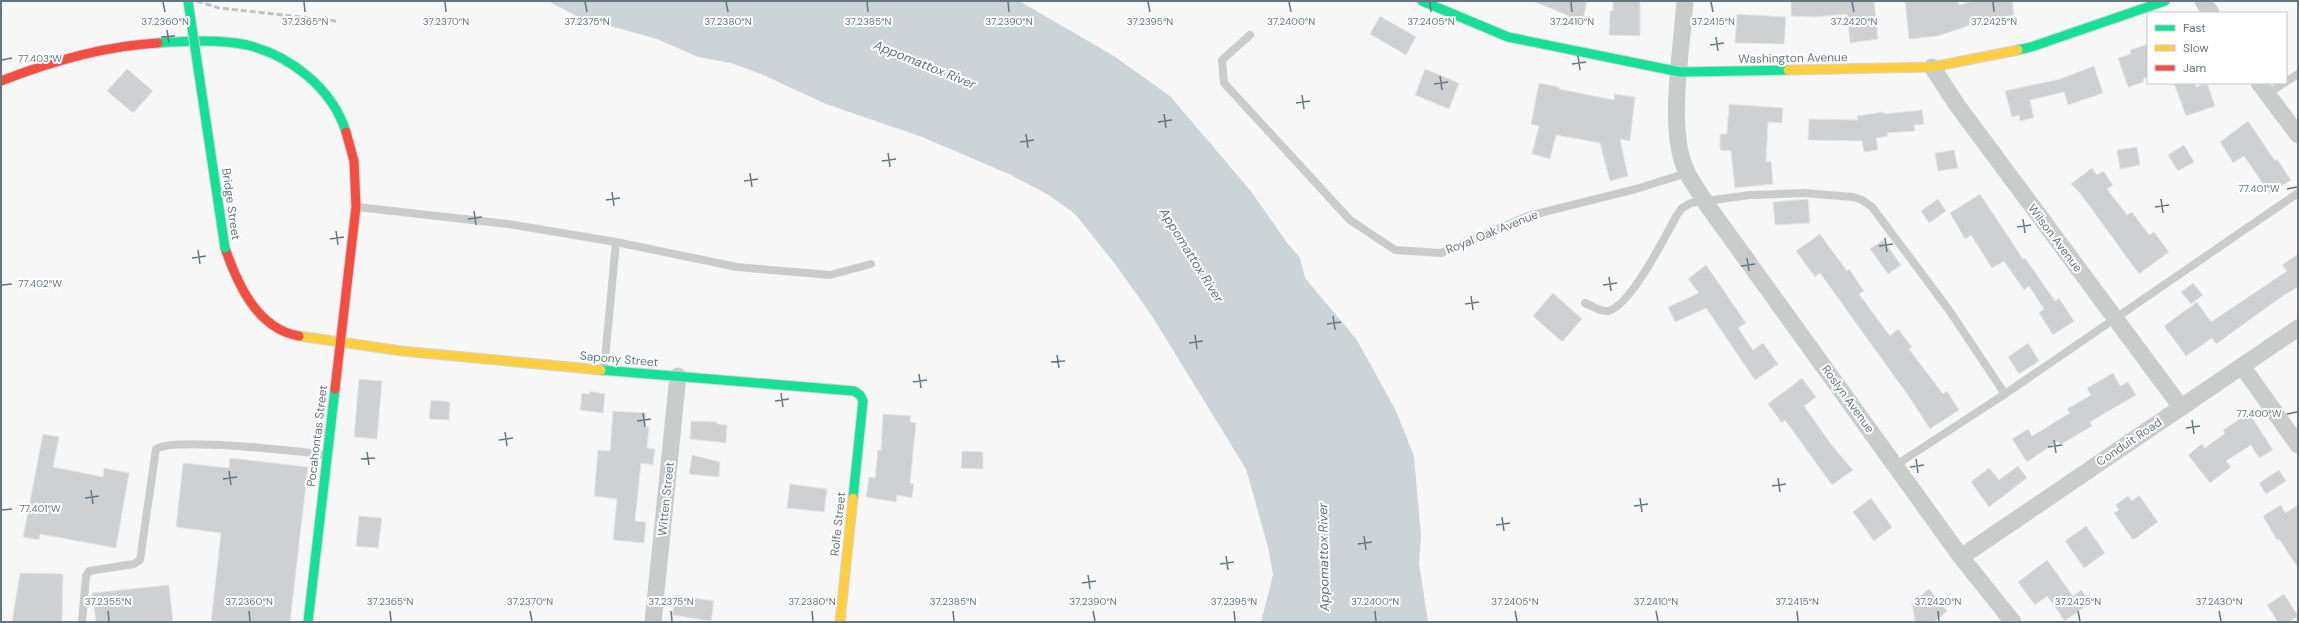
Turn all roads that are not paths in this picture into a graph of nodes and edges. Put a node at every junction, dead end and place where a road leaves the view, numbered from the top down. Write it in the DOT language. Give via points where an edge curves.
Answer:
graph roads {
  1 [pos="188,1"];
  2 [pos="1422,1"];
  3 [pos="1685,1"];
  4 [pos="2165,1"];
  5 [pos="2203,1"];
  6 [pos="2210,12"];
  7 [pos="1250,35"];
  8 [pos="1932,67"];
  9 [pos="1680,72"];
  10 [pos="2298,74"];
  11 [pos="1,81"];
  12 [pos="2287,81"];
  13 [pos="2279,84"];
  14 [pos="2263,89"];
  15 [pos="2298,135"];
  16 [pos="1687,173"];
  17 [pos="2298,193"];
  18 [pos="1705,202"];
  19 [pos="356,207"];
  20 [pos="616,242"];
  21 [pos="871,264"];
  22 [pos="1585,303"];
  23 [pos="2116,319"];
  24 [pos="2298,328"];
  25 [pos="341,342"];
  26 [pos="2242,366"];
  27 [pos="604,370"];
  28 [pos="678,376"];
  29 [pos="2005,394"];
  30 [pos="2181,407"];
  31 [pos="860,429"];
  32 [pos="2298,445"];
  33 [pos="327,455"];
  34 [pos="1896,465"];
  35 [pos="1961,557"];
  36 [pos="82,622"];
  37 [pos="308,622"];
  38 [pos="653,622"];
  39 [pos="840,622"];
  40 [pos="2013,622"];
  1 -- 25 [label="street, Bridge Street, bridge" via="225,248 235,278 250,303 271,324 294,335"];
  2 -- 9 [label="street, Washington Avenue" via="1508,37"];
  3 -- 9 [label="street"];
  4 -- 8 [label="street, Washington Avenue" via="2031,48"];
  5 -- 6 [label="street"];
  7 -- 16 [label="lane, Royal Oak Avenue" via="1222,60 1224,83 1350,220 1395,250 1441,253 1528,216 1636,189"];
  8 -- 9 [label="street, Washington Avenue"];
  8 -- 23 [label="street, Wilson Avenue" via="1957,105"];
  9 -- 16 [label="street" via="1676,117 1678,143"];
  10 -- 12 [label="lane"];
  11 -- 19 [label="street, Pocahontas Street" via="59,59 127,45 176,42 226,43 263,50 283,58 303,71 320,86 334,105 345,126 352,148 356,176"];
  13 -- 14 [label="lane"];
  14 -- 15 [label="street"];
  16 -- 18 [label="street, Roslyn Avenue"];
  17 -- 23 [label="lane"];
  18 -- 22 [label="lane" via="1691,203 1682,208 1640,279 1614,309 1606,311"];
  18 -- 29 [label="lane" via="1750,195 1804,193 1862,200 1872,207 1949,310"];
  18 -- 34 [label="street, Roslyn Avenue"];
  19 -- 20 [label="lane" via="508,224"];
  19 -- 25 [label="street, Pocahontas Street"];
  20 -- 21 [label="lane" via="737,267 830,275"];
  20 -- 27 [label="lane"];
  23 -- 29 [label="lane"];
  23 -- 30 [label="street, Wilson Avenue"];
  24 -- 26 [label="street, Conduit Road"];
  25 -- 27 [label="street, Sapony Street" via="402,351"];
  25 -- 33 [label="street, Pocahontas Street"];
  26 -- 30 [label="street, Conduit Road"];
  26 -- 32 [label="street"];
  27 -- 28 [label="street, Sapony Street"];
  28 -- 31 [label="street, Sapony Street" via="854,391 863,401"];
  28 -- 38 [label="street, Witten Street"];
  29 -- 34 [label="lane"];
  30 -- 35 [label="street, Conduit Road"];
  31 -- 39 [label="street, Rolfe Street"];
  33 -- 36 [label="lane" via="231,446 170,444 156,449 140,560 134,564 89,571 86,576"];
  33 -- 37 [label="street, Pocahontas Street"];
  34 -- 35 [label="street, Roslyn Avenue"];
  35 -- 40 [label="street, Roslyn Avenue"];
}
